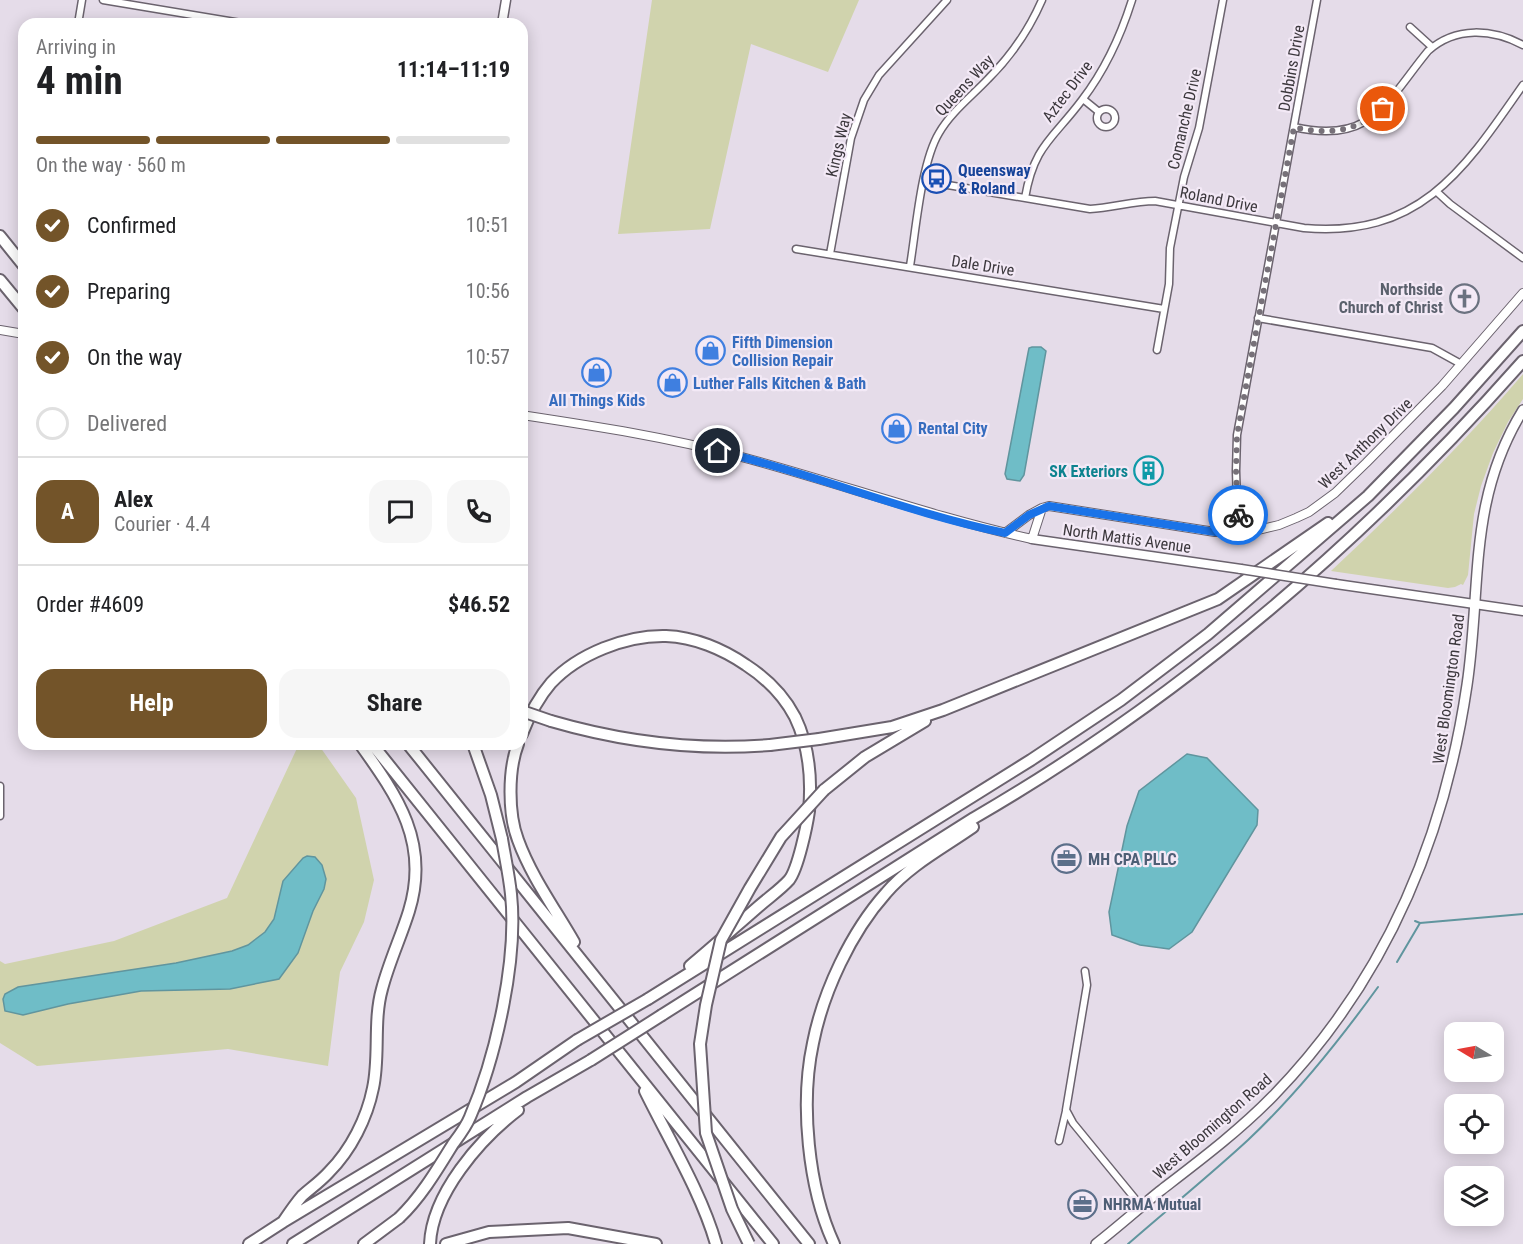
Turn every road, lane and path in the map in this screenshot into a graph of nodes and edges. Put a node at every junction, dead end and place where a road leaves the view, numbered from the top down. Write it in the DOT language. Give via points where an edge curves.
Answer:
graph roads {
  1 [pos="82,0"];
  2 [pos="103,0"];
  3 [pos="506,0"];
  4 [pos="947,0"];
  5 [pos="1041,0"];
  6 [pos="1132,0"];
  7 [pos="1223,0"];
  8 [pos="1317,0"];
  9 [pos="79,18"];
  10 [pos="211,18"];
  11 [pos="503,18"];
  12 [pos="1410,27"];
  13 [pos="1523,45"];
  14 [pos="1432,47"];
  15 [pos="1523,85"];
  16 [pos="1083,99"];
  17 [pos="1099,112"];
  18 [pos="1294,127"];
  19 [pos="924,181"];
  20 [pos="1437,192"];
  21 [pos="1025,198"];
  22 [pos="1178,205"];
  23 [pos="1275,224"];
  24 [pos="0,236"];
  25 [pos="796,249"];
  26 [pos="830,254"];
  27 [pos="18,258"];
  28 [pos="1523,258"];
  29 [pos="910,266"];
  30 [pos="0,280"];
  31 [pos="1523,293"];
  32 [pos="18,302"];
  33 [pos="1164,309"];
  34 [pos="1258,318"];
  35 [pos="0,330"];
  36 [pos="1523,331"];
  37 [pos="18,333"];
  38 [pos="1157,350"];
  39 [pos="1523,361"];
  40 [pos="1461,364"];
  41 [pos="1523,410"];
  42 [pos="528,416"];
  43 [pos="1368,496"];
  44 [pos="1042,508"];
  45 [pos="1238,532"];
  46 [pos="1005,533"];
  47 [pos="1032,539"];
  48 [pos="1475,604"];
  49 [pos="1523,611"];
  50 [pos="943,710"];
  51 [pos="528,713"];
  52 [pos="528,719"];
  53 [pos="364,750"];
  54 [pos="377,750"];
  55 [pos="413,750"];
  56 [pos="475,750"];
  57 [pos="517,750"];
  58 [pos="0,786"];
  59 [pos="1021,791"];
  60 [pos="0,816"];
  61 [pos="590,970"];
  62 [pos="1085,971"];
  63 [pos="666,987"];
  64 [pos="635,1071"];
  65 [pos="563,1075"];
  66 [pos="1066,1110"];
  67 [pos="1059,1141"];
  68 [pos="1141,1206"];
  69 [pos="283,1222"];
  70 [pos="654,1243"];
  71 [pos="249,1244"];
  72 [pos="293,1244"];
  73 [pos="364,1244"];
  74 [pos="430,1244"];
  75 [pos="446,1244"];
  76 [pos="716,1244"];
  77 [pos="749,1244"];
  78 [pos="773,1244"];
  79 [pos="809,1244"];
  80 [pos="834,1244"];
  81 [pos="1096,1244"];
  1 -- 9 [label="street"];
  2 -- 10 [label="street"];
  3 -- 11 [label="main road"];
  4 -- 26 [label="street, Kings Way" via="885,68 864,100 851,138"];
  5 -- 19 [label="street, Queens Way" via="1028,28 1006,59 943,127 932,148"];
  6 -- 16 [label="street, Aztec Drive" via="1117,39"];
  7 -- 22 [label="street, Comanche Drive" via="1199,128"];
  8 -- 18 [label="street, Dobbins Drive"];
  12 -- 14 [label="street"];
  13 -- 14 [label="street" via="1478,31 1457,35"];
  14 -- 18 [label="street" via="1383,109 1369,120 1337,131"];
  15 -- 20 [label="street, Roland Drive" via="1465,164"];
  16 -- 17 [label="street"];
  16 -- 21 [label="street, Aztec Drive" via="1041,149"];
  18 -- 23 [label="street, Dobbins Drive"];
  19 -- 21 [label="street, Roland Drive"];
  19 -- 29 [label="street, Queens Way"];
  20 -- 23 [label="street, Roland Drive" via="1409,211 1358,227 1322,230"];
  20 -- 28 [label="street"];
  21 -- 22 [label="street, Roland Drive" via="1090,209 1142,201"];
  22 -- 23 [label="street, Roland Drive"];
  22 -- 33 [label="street, Comanche Drive"];
  23 -- 34 [label="street, Dobbins Drive"];
  24 -- 27 [label="highway"];
  25 -- 26 [label="street, Dale Drive"];
  26 -- 29 [label="street, Dale Drive"];
  29 -- 33 [label="street, Dale Drive"];
  30 -- 32 [label="highway"];
  31 -- 40 [label="street, West Anthony Drive"];
  33 -- 38 [label="street, Comanche Drive"];
  34 -- 40 [label="street" via="1418,345"];
  34 -- 45 [label="street, Dobbins Drive" via="1237,435"];
  35 -- 37 [label="street"];
  36 -- 43 [label="highway"];
  39 -- 59 [label="highway" via="1461,430 1321,566 1167,691"];
  40 -- 45 [label="street, West Anthony Drive" via="1321,504 1279,525"];
  41 -- 48 [label="main road, West Bloomington Road" via="1508,436 1488,491 1478,544"];
  42 -- 46 [label="street, North Mattis Avenue" via="734,455"];
  43 -- 50 [label="highway" via="1218,600"];
  43 -- 63 [label="highway" via="1208,634 1121,700"];
  44 -- 45 [label="street, West Anthony Drive" via="1060,506 1215,532"];
  44 -- 46 [label="street"];
  44 -- 47 [label="street"];
  46 -- 47 [label="street, North Mattis Avenue"];
  47 -- 48 [label="main road, North Mattis Avenue, bridge"];
  48 -- 49 [label="main road, North Mattis Avenue"];
  48 -- 68 [label="main road, West Bloomington Road" via="1467,686 1449,783 1428,850 1385,943 1330,1028 1286,1083 1222,1142"];
  50 -- 51 [label="highway, bridge" via="892,727 731,748 628,740"];
  50 -- 77 [label="highway, bridge" via="865,756 824,790 781,837 721,940 700,1044 706,1133 732,1209"];
  52 -- 63 [label="highway" via="551,683 574,663 634,639 666,636 701,642 730,653 759,674 795,717 809,767 811,791 807,827 790,879"];
  53 -- 69 [label="highway" via="391,789 409,825 416,863 414,889 379,998 376,1072 364,1116 347,1150 301,1197"];
  54 -- 64 [label="highway"];
  55 -- 61 [label="highway"];
  56 -- 73 [label="highway, bridge" via="502,839 511,895 511,956 504,1004 469,1118 411,1206"];
  57 -- 61 [label="highway" via="511,794 517,839"];
  58 -- 60 [label="street"];
  59 -- 65 [label="highway, bridge"];
  59 -- 80 [label="highway" via="896,882 862,926 820,1011 808,1076 808,1109 813,1173"];
  61 -- 79 [label="highway"];
  62 -- 66 [label="street" via="1088,985"];
  63 -- 69 [label="highway, bridge"];
  64 -- 76 [label="highway"];
  64 -- 78 [label="highway"];
  65 -- 72 [label="highway"];
  65 -- 74 [label="highway" via="476,1148 442,1202"];
  66 -- 67 [label="street"];
  66 -- 68 [label="street"];
  68 -- 81 [label="main road, West Bloomington Road"];
  69 -- 71 [label="highway"];
  70 -- 75 [label="highway" via="568,1228 489,1232"];
}
